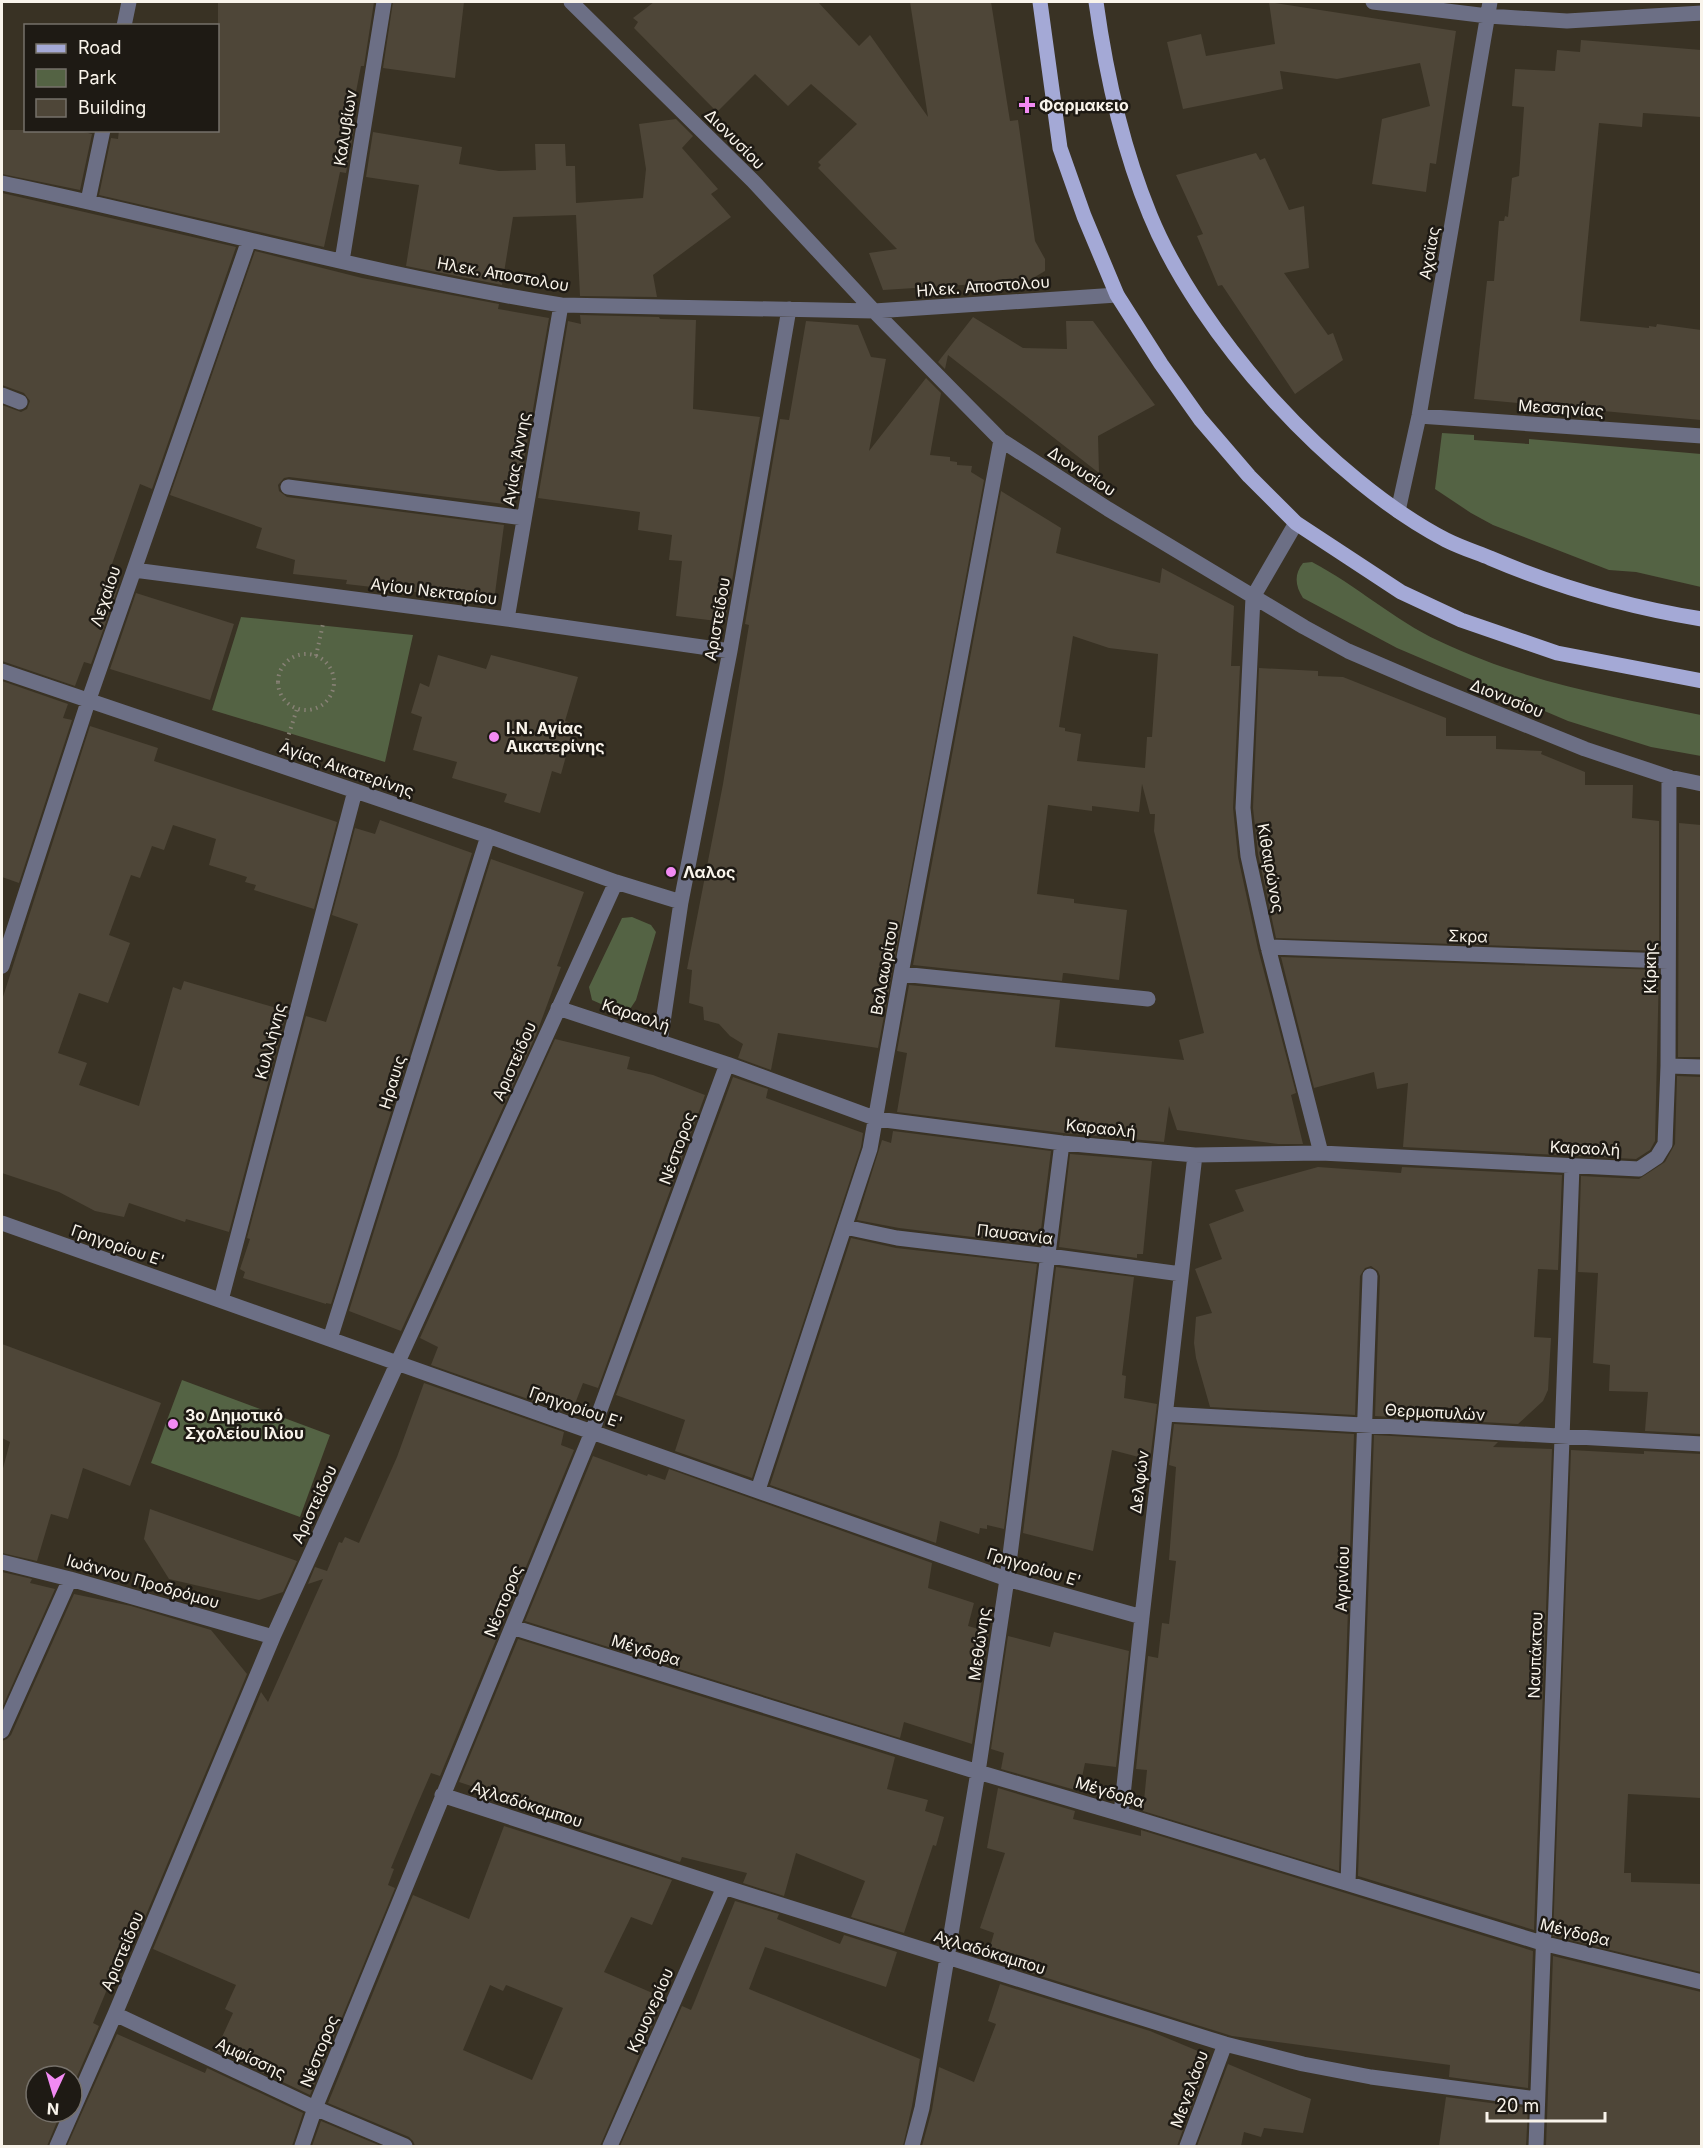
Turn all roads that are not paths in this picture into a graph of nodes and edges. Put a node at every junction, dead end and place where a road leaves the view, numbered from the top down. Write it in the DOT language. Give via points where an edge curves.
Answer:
graph roads {
  1 [pos="129,2"];
  2 [pos="384,2"];
  3 [pos="571,2"];
  4 [pos="1040,2"];
  5 [pos="1096,2"];
  6 [pos="1373,2"];
  7 [pos="1489,9"];
  8 [pos="1701,13"];
  9 [pos="124,24"];
  10 [pos="103,132"];
  11 [pos="2,183"];
  12 [pos="88,201"];
  13 [pos="249,240"];
  14 [pos="342,261"];
  15 [pos="1117,295"];
  16 [pos="561,305"];
  17 [pos="789,309"];
  18 [pos="874,311"];
  19 [pos="2,395"];
  20 [pos="20,402"];
  21 [pos="1419,416"];
  22 [pos="1701,436"];
  23 [pos="1001,440"];
  24 [pos="288,487"];
  25 [pos="1398,511"];
  26 [pos="524,518"];
  27 [pos="1296,523"];
  28 [pos="134,570"];
  29 [pos="1253,597"];
  30 [pos="507,619"];
  31 [pos="1701,619"];
  32 [pos="730,651"];
  33 [pos="2,671"];
  34 [pos="1701,681"];
  35 [pos="88,702"];
  36 [pos="1669,777"];
  37 [pos="1701,784"];
  38 [pos="355,791"];
  39 [pos="488,836"];
  40 [pos="616,882"];
  41 [pos="681,902"];
  42 [pos="1268,946"];
  43 [pos="1668,961"];
  44 [pos="2,966"];
  45 [pos="901,974"];
  46 [pos="1148,999"];
  47 [pos="558,1008"];
  48 [pos="660,1042"];
  49 [pos="727,1064"];
  50 [pos="1668,1066"];
  51 [pos="1701,1067"];
  52 [pos="877,1119"];
  53 [pos="1062,1143"];
  54 [pos="1321,1153"];
  55 [pos="1195,1155"];
  56 [pos="1657,1157"];
  57 [pos="1572,1166"];
  58 [pos="2,1223"];
  59 [pos="845,1227"];
  60 [pos="1049,1256"];
  61 [pos="1181,1274"];
  62 [pos="1370,1276"];
  63 [pos="221,1300"];
  64 [pos="330,1339"];
  65 [pos="398,1365"];
  66 [pos="1166,1414"];
  67 [pos="1366,1426"];
  68 [pos="592,1432"];
  69 [pos="1562,1437"];
  70 [pos="1701,1444"];
  71 [pos="758,1490"];
  72 [pos="2,1562"];
  73 [pos="70,1579"];
  74 [pos="1007,1579"];
  75 [pos="1142,1617"];
  76 [pos="512,1627"];
  77 [pos="273,1636"];
  78 [pos="5,1714"];
  79 [pos="2,1731"];
  80 [pos="978,1772"];
  81 [pos="442,1795"];
  82 [pos="1121,1814"];
  83 [pos="1348,1883"];
  84 [pos="724,1887"];
  85 [pos="1542,1943"];
  86 [pos="947,1958"];
  87 [pos="1701,1982"];
  88 [pos="115,2014"];
  89 [pos="1225,2044"];
  90 [pos="1537,2099"];
  91 [pos="315,2108"];
  92 [pos="57,2146"];
  93 [pos="302,2146"];
  94 [pos="405,2146"];
  95 [pos="610,2146"];
  96 [pos="912,2146"];
  97 [pos="1187,2146"];
  98 [pos="1536,2146"];
  1 -- 9 [label="street"];
  2 -- 14 [label="street, Καλυβίων"];
  3 -- 18 [label="street, Διονυσίου" via="753,181"];
  4 -- 15 [label="main road" via="1060,148"];
  5 -- 25 [label="main road" via="1122,132 1149,215 1174,265 1245,367 1300,429"];
  6 -- 7 [label="street"];
  7 -- 8 [label="street" via="1567,21"];
  7 -- 21 [label="street, Αχαϊας"];
  10 -- 12 [label="street"];
  11 -- 12 [label="street, Ηλεκ. Αποστολου"];
  12 -- 13 [label="street, Ηλεκ. Αποστολου"];
  13 -- 14 [label="street, Ηλεκ. Αποστολου"];
  13 -- 28 [label="street, Λεχαίου"];
  14 -- 16 [label="street, Ηλεκ. Αποστολου"];
  15 -- 18 [label="street, Ηλεκ. Αποστολου"];
  15 -- 27 [label="main road" via="1200,419"];
  16 -- 17 [label="street, Ηλεκ. Αποστολου"];
  16 -- 26 [label="street, Αγίας Άννης"];
  17 -- 18 [label="street, Ηλεκ. Αποστολου"];
  17 -- 32 [label="street, Αριστείδου"];
  18 -- 23 [label="street, Διονυσίου"];
  19 -- 20 [label="street"];
  21 -- 22 [label="street, Μεσσηνίας"];
  21 -- 25 [label="street, Αχαϊας"];
  23 -- 29 [label="street, Διονυσίου"];
  23 -- 45 [label="street, Βαλαωρίτου"];
  24 -- 26 [label="street"];
  25 -- 31 [label="main road" via="1447,540 1517,569 1599,598"];
  26 -- 30 [label="street, Αγίας Άννης"];
  27 -- 29 [label="street, Κιθαιρώνος"];
  27 -- 34 [label="main road" via="1401,592 1461,620 1557,653"];
  28 -- 30 [label="street, Αγίου Νεκταρίου"];
  28 -- 35 [label="street, Λεχαίου"];
  29 -- 36 [label="street, Διονυσίου" via="1348,651 1585,749"];
  29 -- 42 [label="street, Κιθαιρώνος" via="1243,808 1248,856"];
  30 -- 32 [label="street, Αγίου Νεκταρίου"];
  32 -- 41 [label="street, Αριστείδου"];
  33 -- 35 [label="street, Αγίας Αικατερίνης"];
  35 -- 38 [label="street, Αγίας Αικατερίνης"];
  35 -- 44 [label="street, Λεχαίου"];
  36 -- 37 [label="street, Διονυσίου"];
  36 -- 43 [label="street, Κίρκης"];
  38 -- 39 [label="street, Αγίας Αικατερίνης"];
  38 -- 63 [label="street, Κυλλήνης"];
  39 -- 40 [label="street, Αγίας Αικατερίνης"];
  39 -- 64 [label="street, Ηραυις"];
  40 -- 41 [label="street, Αγίας Αικατερίνης"];
  40 -- 47 [label="street, Αριστείδου"];
  41 -- 48 [label="street, Αριστείδου"];
  42 -- 43 [label="street, Σκρα"];
  42 -- 54 [label="street, Κιθαιρώνος"];
  43 -- 50 [label="street, Κίρκης"];
  45 -- 46 [label="street"];
  45 -- 52 [label="street, Βαλαωρίτου"];
  47 -- 48 [label="street, Καραολή"];
  47 -- 65 [label="street, Αριστείδου"];
  48 -- 49 [label="street, Καραολή"];
  49 -- 52 [label="street, Καραολή"];
  49 -- 68 [label="street, Νέστορος"];
  50 -- 51 [label="street"];
  50 -- 56 [label="street, Κίρκης" via="1665,1144"];
  52 -- 53 [label="street, Καραολή"];
  52 -- 59 [label="street, Βαλαωρίτου"];
  53 -- 55 [label="street, Καραολή"];
  53 -- 60 [label="street, Μεθώνης"];
  54 -- 55 [label="street, Καραολή"];
  54 -- 57 [label="street, Καραολή"];
  55 -- 61 [label="street, Δελφών"];
  56 -- 57 [label="street, Καραολή" via="1639,1168"];
  57 -- 69 [label="street, Ναυπάκτου"];
  58 -- 63 [label="street, Γρηγορίου Ε'"];
  59 -- 60 [label="street, Παυσανία" via="897,1238"];
  59 -- 71 [label="street, Βαλαωρίτου"];
  60 -- 61 [label="street, Παυσανία"];
  60 -- 74 [label="street, Μεθώνης"];
  61 -- 66 [label="street, Δελφών"];
  62 -- 67 [label="street, Αγρινίου"];
  63 -- 64 [label="street, Γρηγορίου Ε'"];
  64 -- 65 [label="street, Γρηγορίου Ε'"];
  65 -- 68 [label="street, Γρηγορίου Ε'"];
  65 -- 77 [label="street, Αριστείδου"];
  66 -- 67 [label="street, Θερμοπυλών"];
  66 -- 75 [label="street, Δελφών"];
  67 -- 69 [label="street, Θερμοπυλών"];
  67 -- 83 [label="street, Αγρινίου"];
  68 -- 71 [label="street, Γρηγορίου Ε'"];
  68 -- 76 [label="street, Νέστορος"];
  69 -- 70 [label="street, Θερμοπυλών"];
  69 -- 85 [label="street, Ναυπάκτου"];
  71 -- 74 [label="street, Γρηγορίου Ε'"];
  72 -- 73 [label="street, Ιωάννου Προδρόμου"];
  73 -- 77 [label="street, Ιωάννου Προδρόμου"];
  73 -- 78 [label="street"];
  74 -- 75 [label="street, Γρηγορίου Ε'"];
  74 -- 80 [label="street, Μεθώνης"];
  75 -- 82 [label="street, Δελφών"];
  76 -- 80 [label="street, Μέγδοβα"];
  76 -- 81 [label="street, Νέστορος"];
  77 -- 88 [label="street, Αριστείδου"];
  78 -- 79 [label="street"];
  80 -- 82 [label="street, Μέγδοβα"];
  80 -- 86 [label="street, Μεθώνης"];
  81 -- 84 [label="street, Αχλαδόκαμπου"];
  81 -- 91 [label="street, Νέστορος"];
  82 -- 83 [label="street, Μέγδοβα"];
  83 -- 85 [label="street, Μέγδοβα"];
  84 -- 86 [label="street, Αχλαδόκαμπου"];
  84 -- 95 [label="street, Κρυονερίου"];
  85 -- 87 [label="street, Μέγδοβα"];
  85 -- 90 [label="street, Ναυπάκτου"];
  86 -- 89 [label="street, Αχλαδόκαμπου"];
  86 -- 96 [label="street, Μεθώνης"];
  88 -- 91 [label="street, Αμφίσσης"];
  88 -- 92 [label="street, Αριστείδου"];
  89 -- 90 [label="street, Αχλαδόκαμπου" via="1371,2077"];
  89 -- 97 [label="street, Μενελάου"];
  90 -- 98 [label="street, Ναυπάκτου"];
  91 -- 93 [label="street, Νέστορος"];
  91 -- 94 [label="street, Αμφίσσης"];
}
